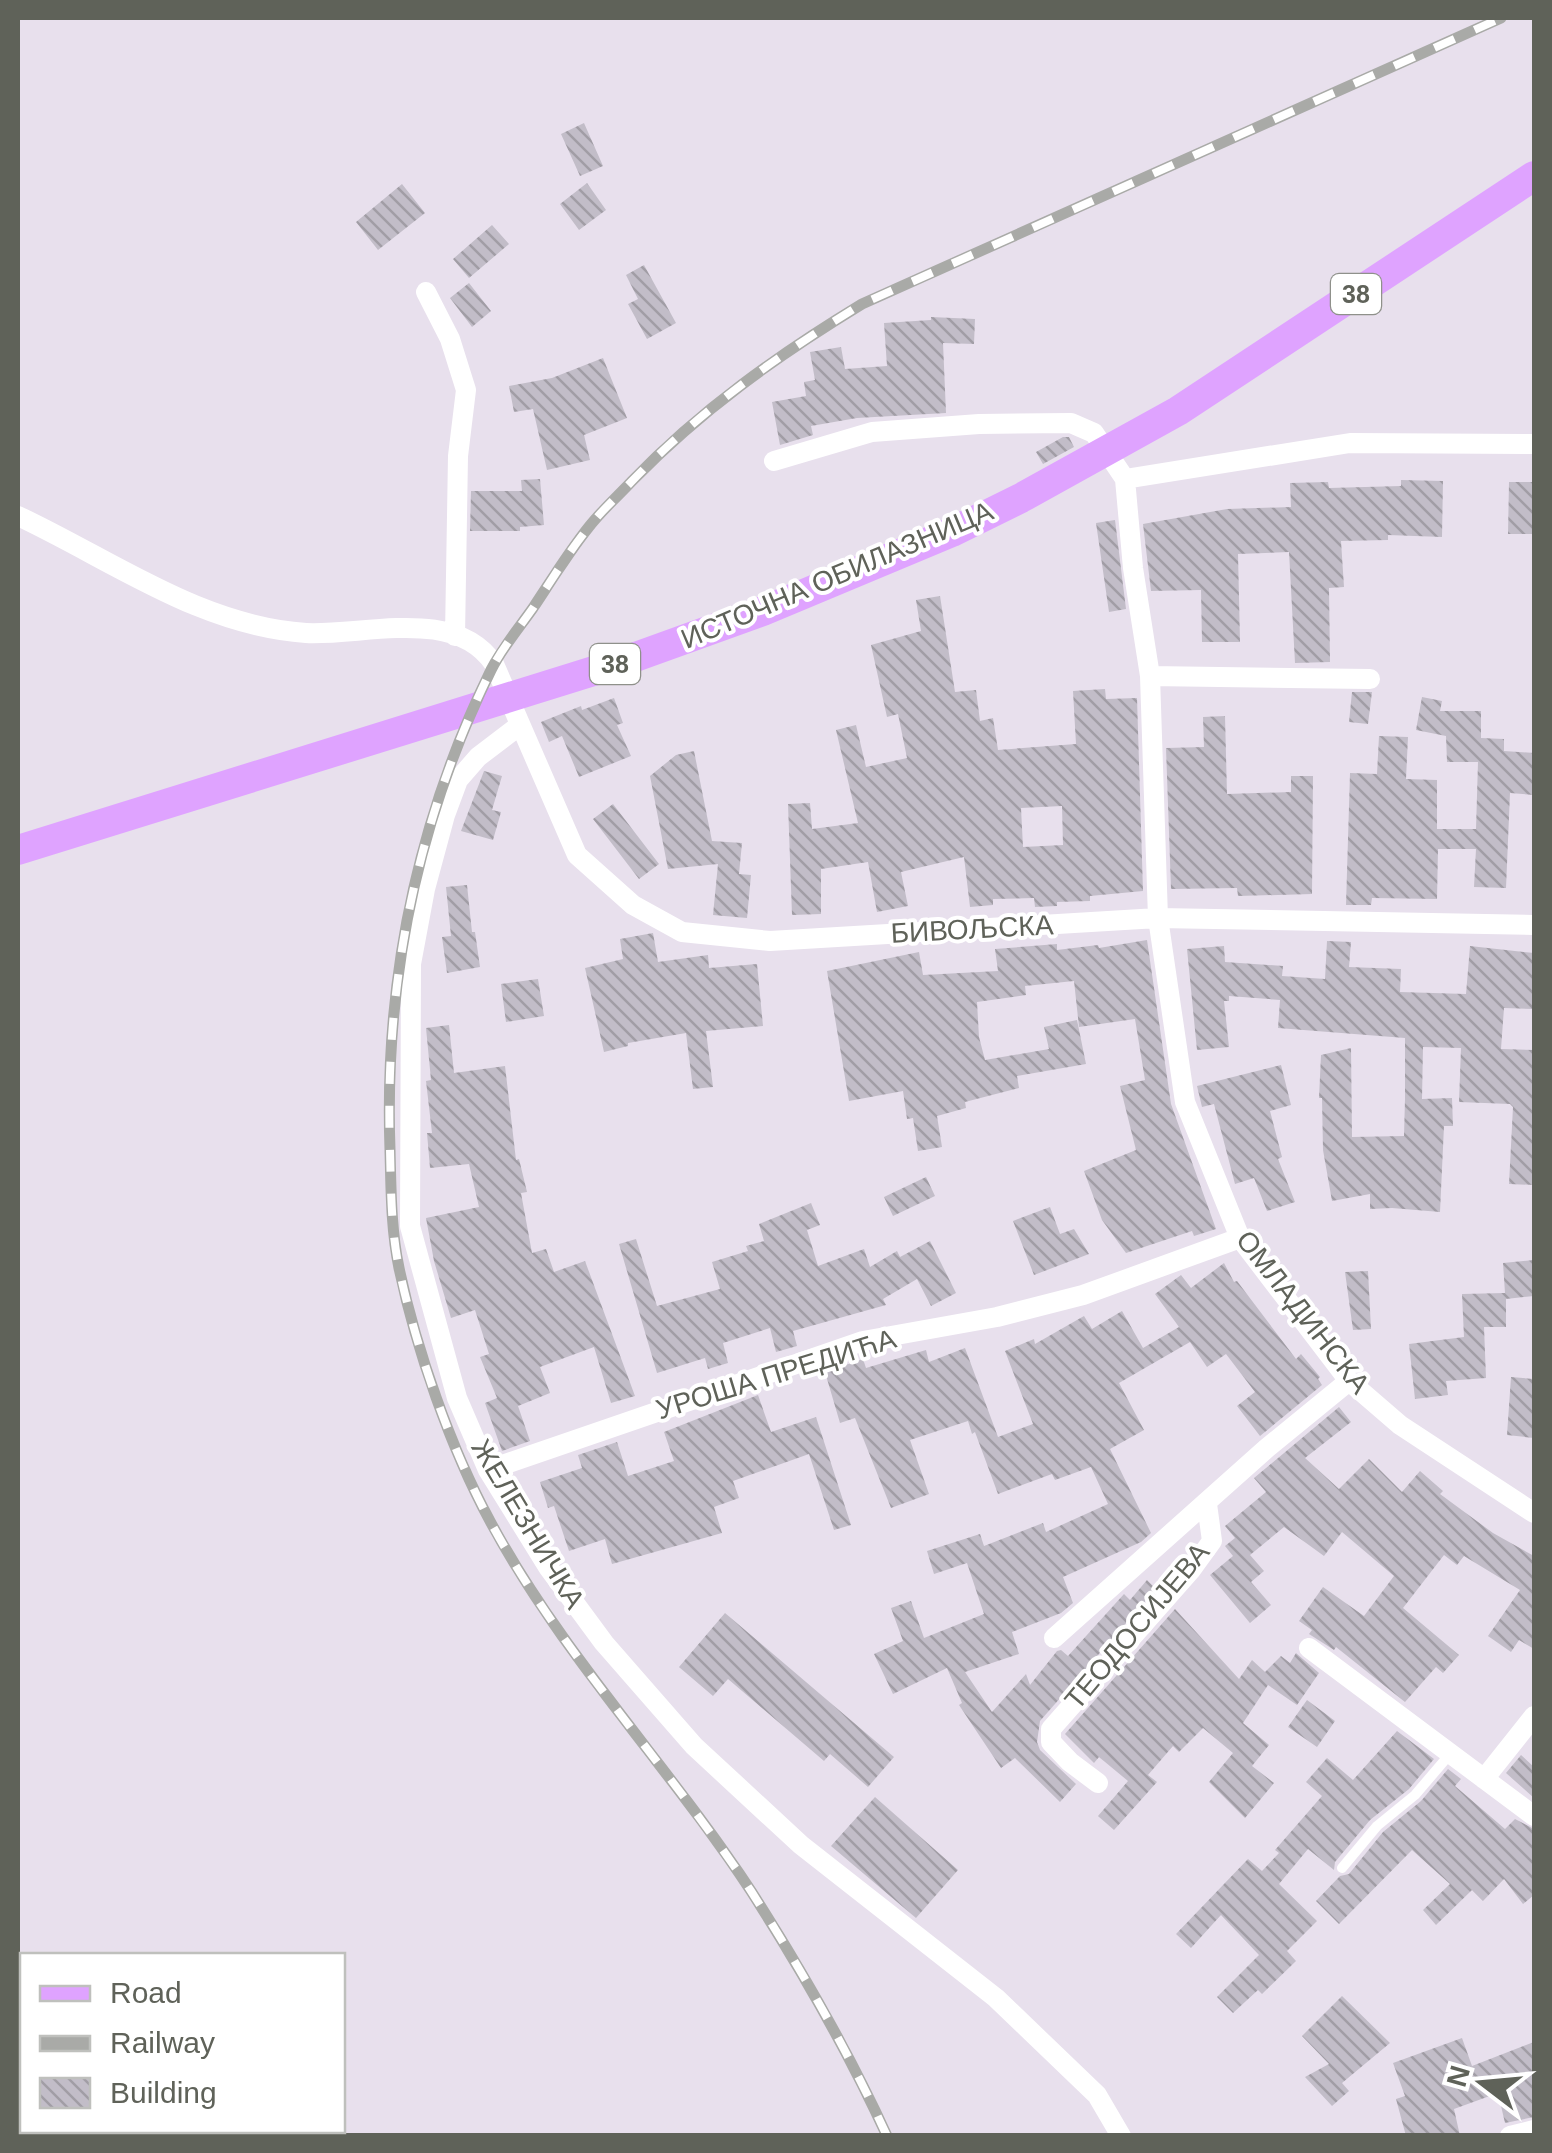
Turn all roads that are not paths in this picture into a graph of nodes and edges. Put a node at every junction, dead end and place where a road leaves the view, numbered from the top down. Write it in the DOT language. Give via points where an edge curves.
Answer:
graph roads {
  1 [pos="1534,176"];
  2 [pos="426,292"];
  3 [pos="1534,444"];
  4 [pos="774,461"];
  5 [pos="1125,479"];
  6 [pos="18,516"];
  7 [pos="456,636"];
  8 [pos="1150,676"];
  9 [pos="1370,679"];
  10 [pos="520,725"];
  11 [pos="21,850"];
  12 [pos="1158,918"];
  13 [pos="1534,925"];
  14 [pos="1240,1238"];
  15 [pos="1350,1382"];
  16 [pos="488,1470"];
  17 [pos="1207,1504"];
  18 [pos="1534,1513"];
  19 [pos="1054,1638"];
  20 [pos="1309,1648"];
  21 [pos="1534,1716"];
  22 [pos="1450,1754"];
  23 [pos="1484,1779"];
  24 [pos="1098,1782"];
  25 [pos="1534,1816"];
  26 [pos="1342,1868"];
  27 [pos="1534,2130"];
  28 [pos="1121,2136"];
  29 [pos="1510,2136"];
  1 -- 11 [label="main road, ИСТОЧНА ОБИЛАЗНИЦА / 38" via="1178,410 952,532 763,611 526,694"];
  2 -- 7 [label="street" via="466,390"];
  3 -- 5 [label="street" via="1350,443"];
  4 -- 5 [label="street" via="872,432 1071,424 1094,433"];
  5 -- 8 [label="street, ОМЛАДИНСКА"];
  6 -- 7 [label="street" via="210,613 255,628 419,629"];
  7 -- 10 [label="street, БИВОЉСКА" via="487,654"];
  8 -- 9 [label="street"];
  8 -- 12 [label="street, ОМЛАДИНСКА"];
  10 -- 12 [label="street, БИВОЉСКА" via="578,855 633,905 682,932 770,940"];
  10 -- 16 [label="street, ЖЕЛЕЗНИЧКА" via="458,780 444,814 411,964 408,1009 410,1226 457,1398"];
  12 -- 13 [label="street, БИВОЉСКА"];
  12 -- 14 [label="street, ОМЛАДИНСКА" via="1184,1102"];
  14 -- 15 [label="street, ОМЛАДИНСКА"];
  14 -- 16 [label="street, УРОША ПРЕДИЋА" via="1083,1295 863,1341"];
  15 -- 17 [label="street, ТЕОДОСИЈЕВА"];
  15 -- 18 [label="street, ОМЛАДИНСКА" via="1400,1426"];
  16 -- 28 [label="street, ЖЕЛЕЗНИЧКА" via="604,1643 694,1746 802,1845 996,1998 1097,2096"];
  17 -- 19 [label="street, ТЕОДОСИЈЕВА"];
  17 -- 24 [label="street, ТЕОДОСИЈЕВА" via="1212,1542 1051,1729 1052,1742"];
  20 -- 22 [label="street"];
  21 -- 23 [label="street"];
  22 -- 23 [label="street"];
  22 -- 26 [label="lane"];
  23 -- 25 [label="street"];
  27 -- 29 [label="street"];
}
